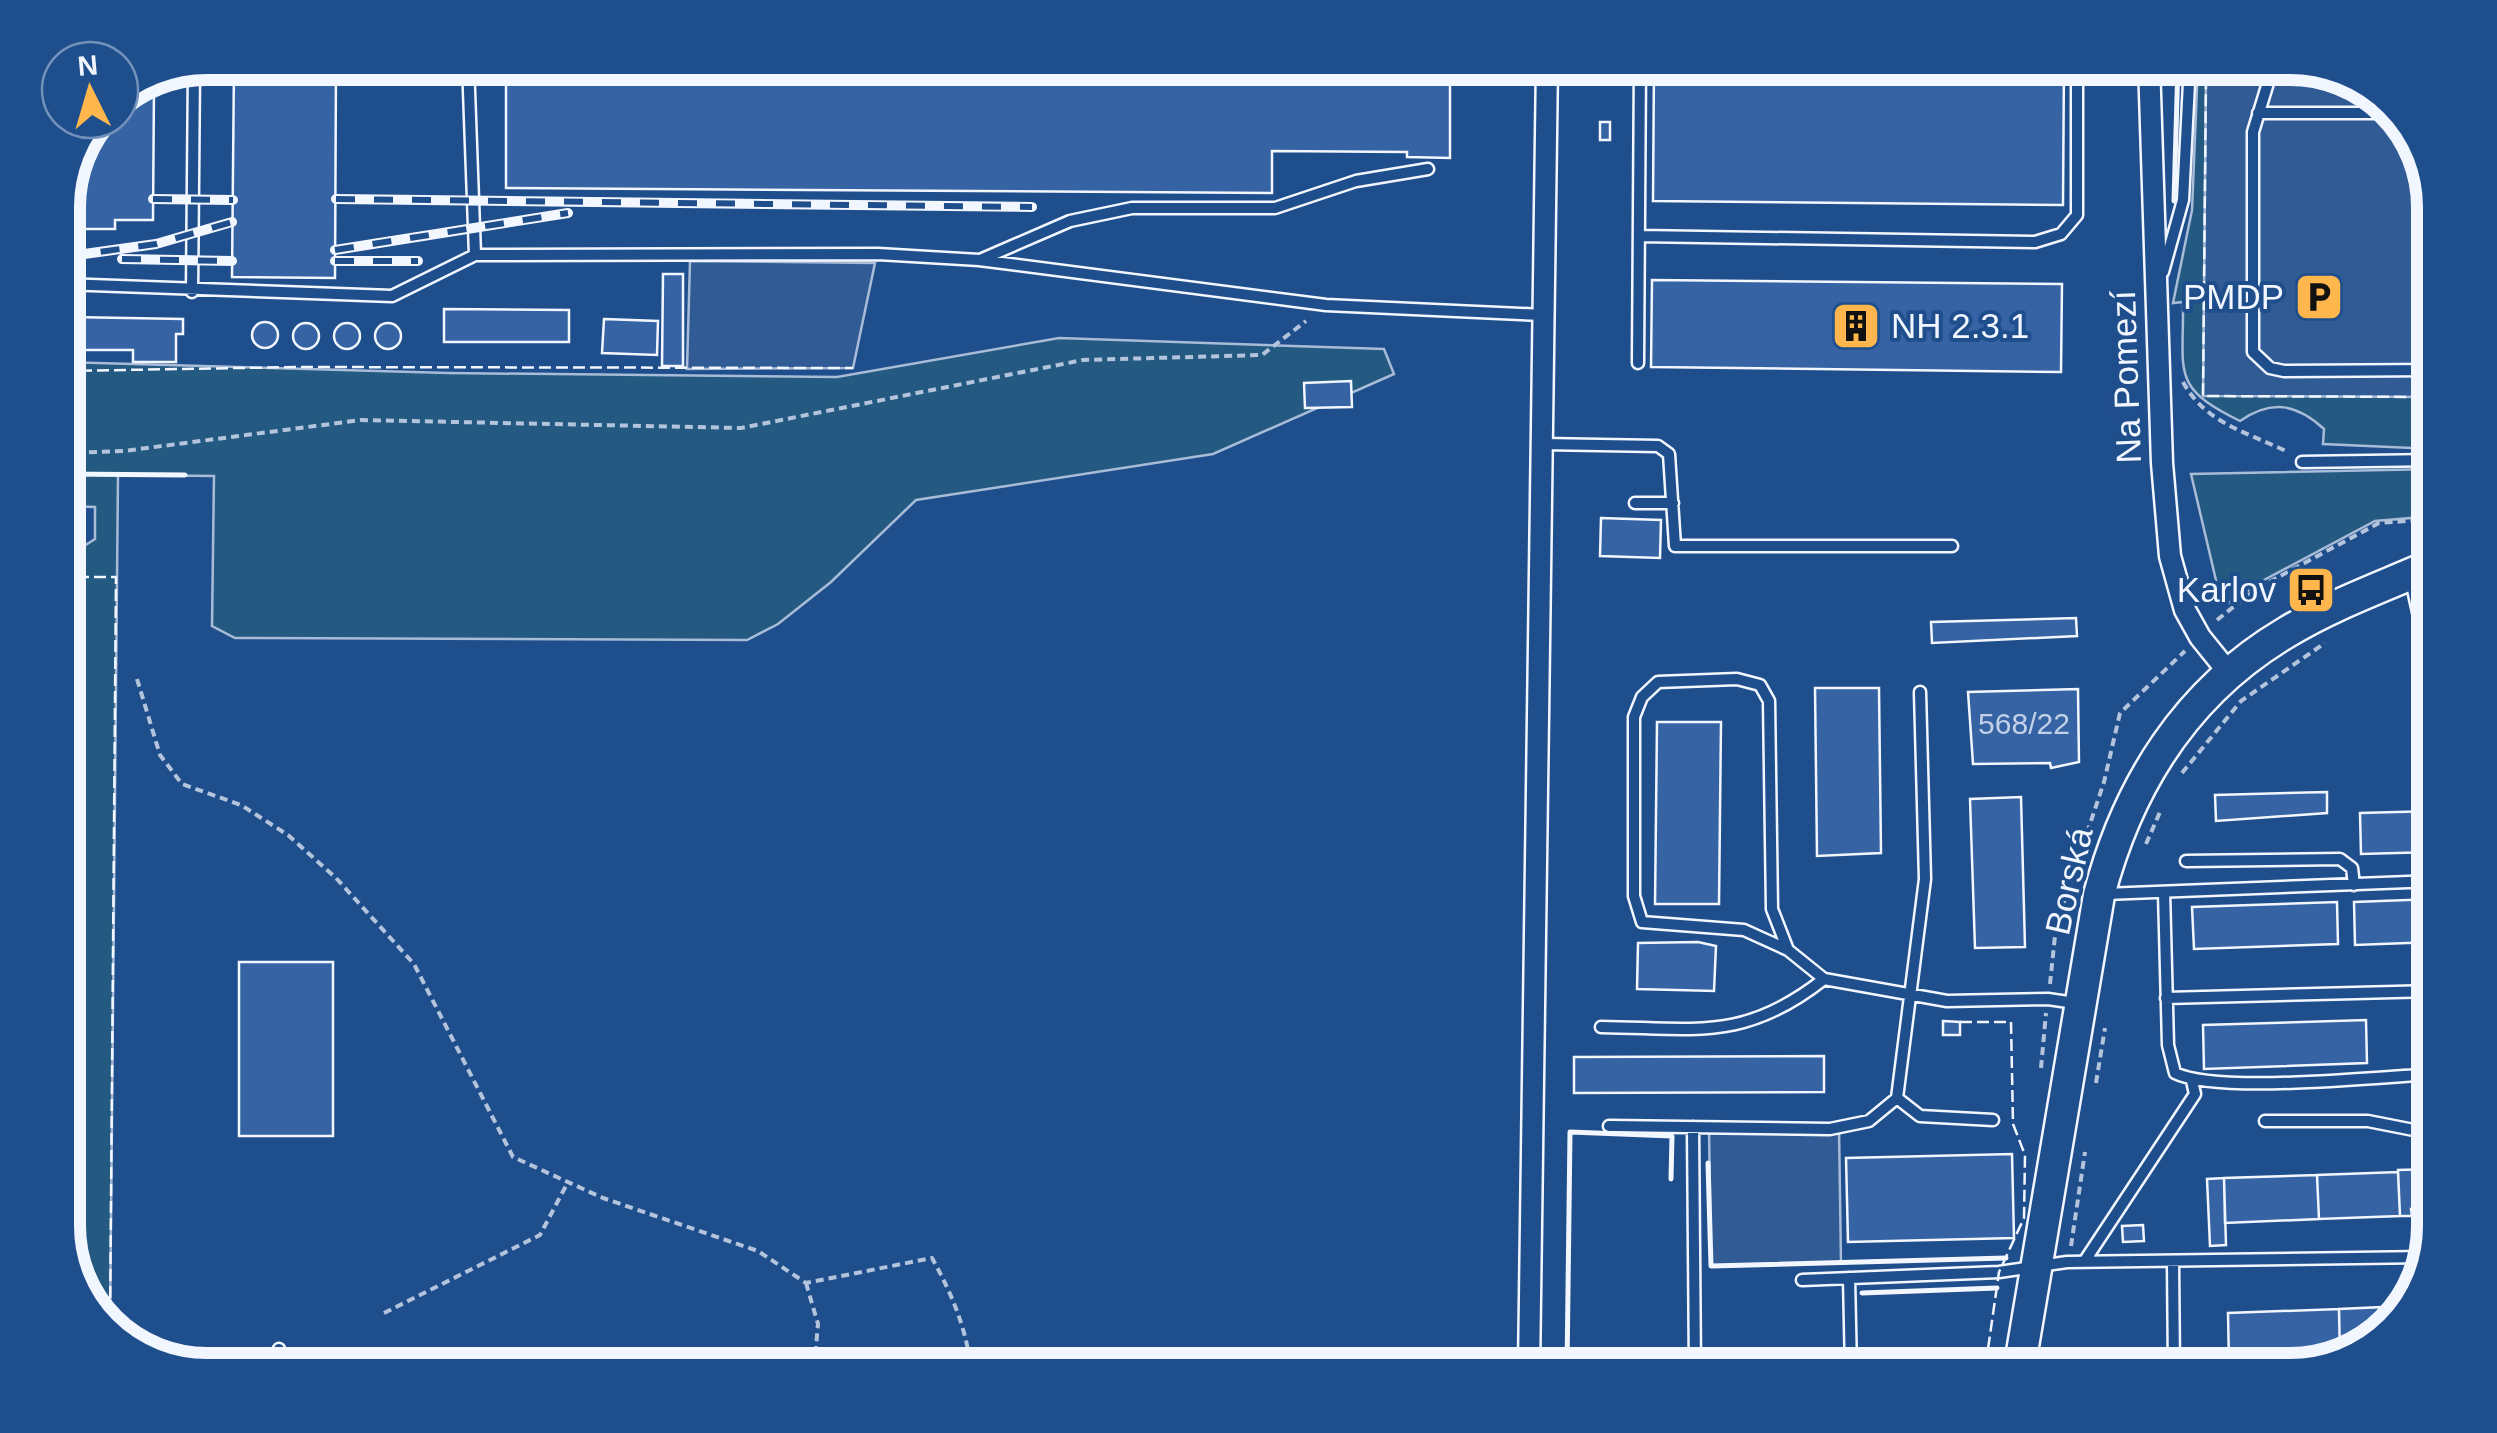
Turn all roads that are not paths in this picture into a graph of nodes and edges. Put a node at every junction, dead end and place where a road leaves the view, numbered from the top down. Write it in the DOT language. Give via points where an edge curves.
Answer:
graph roads {
  1 [pos="469,80"];
  2 [pos="1548,80"];
  3 [pos="1640,80"];
  4 [pos="2077,80"];
  5 [pos="2149,80"];
  6 [pos="2189,80"];
  7 [pos="2268,80"];
  8 [pos="194,81"];
  9 [pos="2258,113"];
  10 [pos="2376,114"];
  11 [pos="1428,169"];
  12 [pos="1639,236"];
  13 [pos="475,255"];
  14 [pos="979,260"];
  15 [pos="80,285"];
  16 [pos="192,292"];
  17 [pos="2155,296"];
  18 [pos="1544,315"];
  19 [pos="1638,364"];
  20 [pos="2417,370"];
  21 [pos="1542,444"];
  22 [pos="2417,460"];
  23 [pos="2302,462"];
  24 [pos="1673,502"];
  25 [pos="1635,503"];
  26 [pos="1952,546"];
  27 [pos="2417,572"];
  28 [pos="2229,673"];
  29 [pos="1920,692"];
  30 [pos="2186,861"];
  31 [pos="2417,882"];
  32 [pos="2354,884"];
  33 [pos="2164,892"];
  34 [pos="2099,895"];
  35 [pos="1788,950"];
  36 [pos="1824,979"];
  37 [pos="2417,991"];
  38 [pos="1909,994"];
  39 [pos="2166,998"];
  40 [pos="2082,1004"];
  41 [pos="1601,1027"];
  42 [pos="2417,1074"];
  43 [pos="2192,1081"];
  44 [pos="1897,1098"];
  45 [pos="1993,1120"];
  46 [pos="2265,1120"];
  47 [pos="1609,1126"];
  48 [pos="1693,1127"];
  49 [pos="2417,1131"];
  50 [pos="2413,1258"];
  51 [pos="2084,1262"];
  52 [pos="2173,1262"];
  53 [pos="2040,1266"];
  54 [pos="1849,1278"];
  55 [pos="1802,1280"];
  56 [pos="280,1349"];
  57 [pos="280,1353"];
  58 [pos="1529,1353"];
  59 [pos="1695,1353"];
  60 [pos="1851,1353"];
  61 [pos="2022,1353"];
  62 [pos="2174,1353"];
  1 -- 13 [label="lane"];
  2 -- 18 [label="street"];
  3 -- 12 [label="lane"];
  4 -- 12 [label="lane" via="2077,216 2061,234 2035,242"];
  5 -- 17 [label="street, Na Pomezí"];
  6 -- 17 [label="lane" via="2184,200"];
  7 -- 9 [label="lane"];
  8 -- 16 [label="lane"];
  9 -- 10 [label="lane"];
  9 -- 20 [label="lane" via="2250,236 2253,352 2284,371"];
  11 -- 14 [label="lane" via="1356,181 1275,208 1132,208 1070,221"];
  12 -- 19 [label="lane"];
  13 -- 14 [label="lane"];
  13 -- 16 [label="lane" via="392,296"];
  14 -- 18 [label="lane" via="1326,306"];
  15 -- 16 [label="lane"];
  17 -- 28 [label="street, Na Pomezí" via="2170,556 2200,638"];
  18 -- 21 [label="street"];
  21 -- 24 [label="lane" via="1658,446 1672,464"];
  21 -- 58 [label="street"];
  22 -- 23 [label="lane"];
  24 -- 25 [label="lane"];
  24 -- 26 [label="lane" via="1675,546"];
  27 -- 28 [label="street, Borská" via="2305,621"];
  28 -- 34 [label="street, Borská" via="2189,712 2140,782"];
  29 -- 38 [label="lane" via="1925,879"];
  30 -- 32 [label="lane" via="2340,859 2352,868"];
  31 -- 32 [label="lane"];
  32 -- 33 [label="lane"];
  33 -- 34 [label="lane"];
  33 -- 39 [label="lane"];
  34 -- 40 [label="street, Borská"];
  35 -- 35 [label="lane" via="1772,909 1769,701 1760,686 1737,680 1658,682 1634,717 1634,896 1642,922 1744,930"];
  35 -- 36 [label="lane"];
  36 -- 38 [label="lane"];
  36 -- 41 [label="lane" via="1760,1021 1720,1029"];
  37 -- 39 [label="lane"];
  38 -- 40 [label="lane"];
  38 -- 44 [label="lane"];
  39 -- 43 [label="lane" via="2175,1073"];
  40 -- 53 [label="street, Borská"];
  42 -- 43 [label="lane"];
  43 -- 51 [label="lane" via="2195,1094"];
  44 -- 45 [label="lane" via="1920,1116"];
  44 -- 48 [label="lane" via="1869,1122 1830,1129"];
  46 -- 49 [label="lane" via="2368,1121"];
  47 -- 48 [label="lane"];
  48 -- 59 [label="lane"];
  50 -- 52 [label="lane"];
  51 -- 52 [label="lane"];
  51 -- 53 [label="lane"];
  52 -- 62 [label="lane"];
  53 -- 54 [label="lane"];
  53 -- 61 [label="street, Borská"];
  54 -- 55 [label="lane"];
  54 -- 60 [label="lane"];
  56 -- 57 [label="lane"];
}
